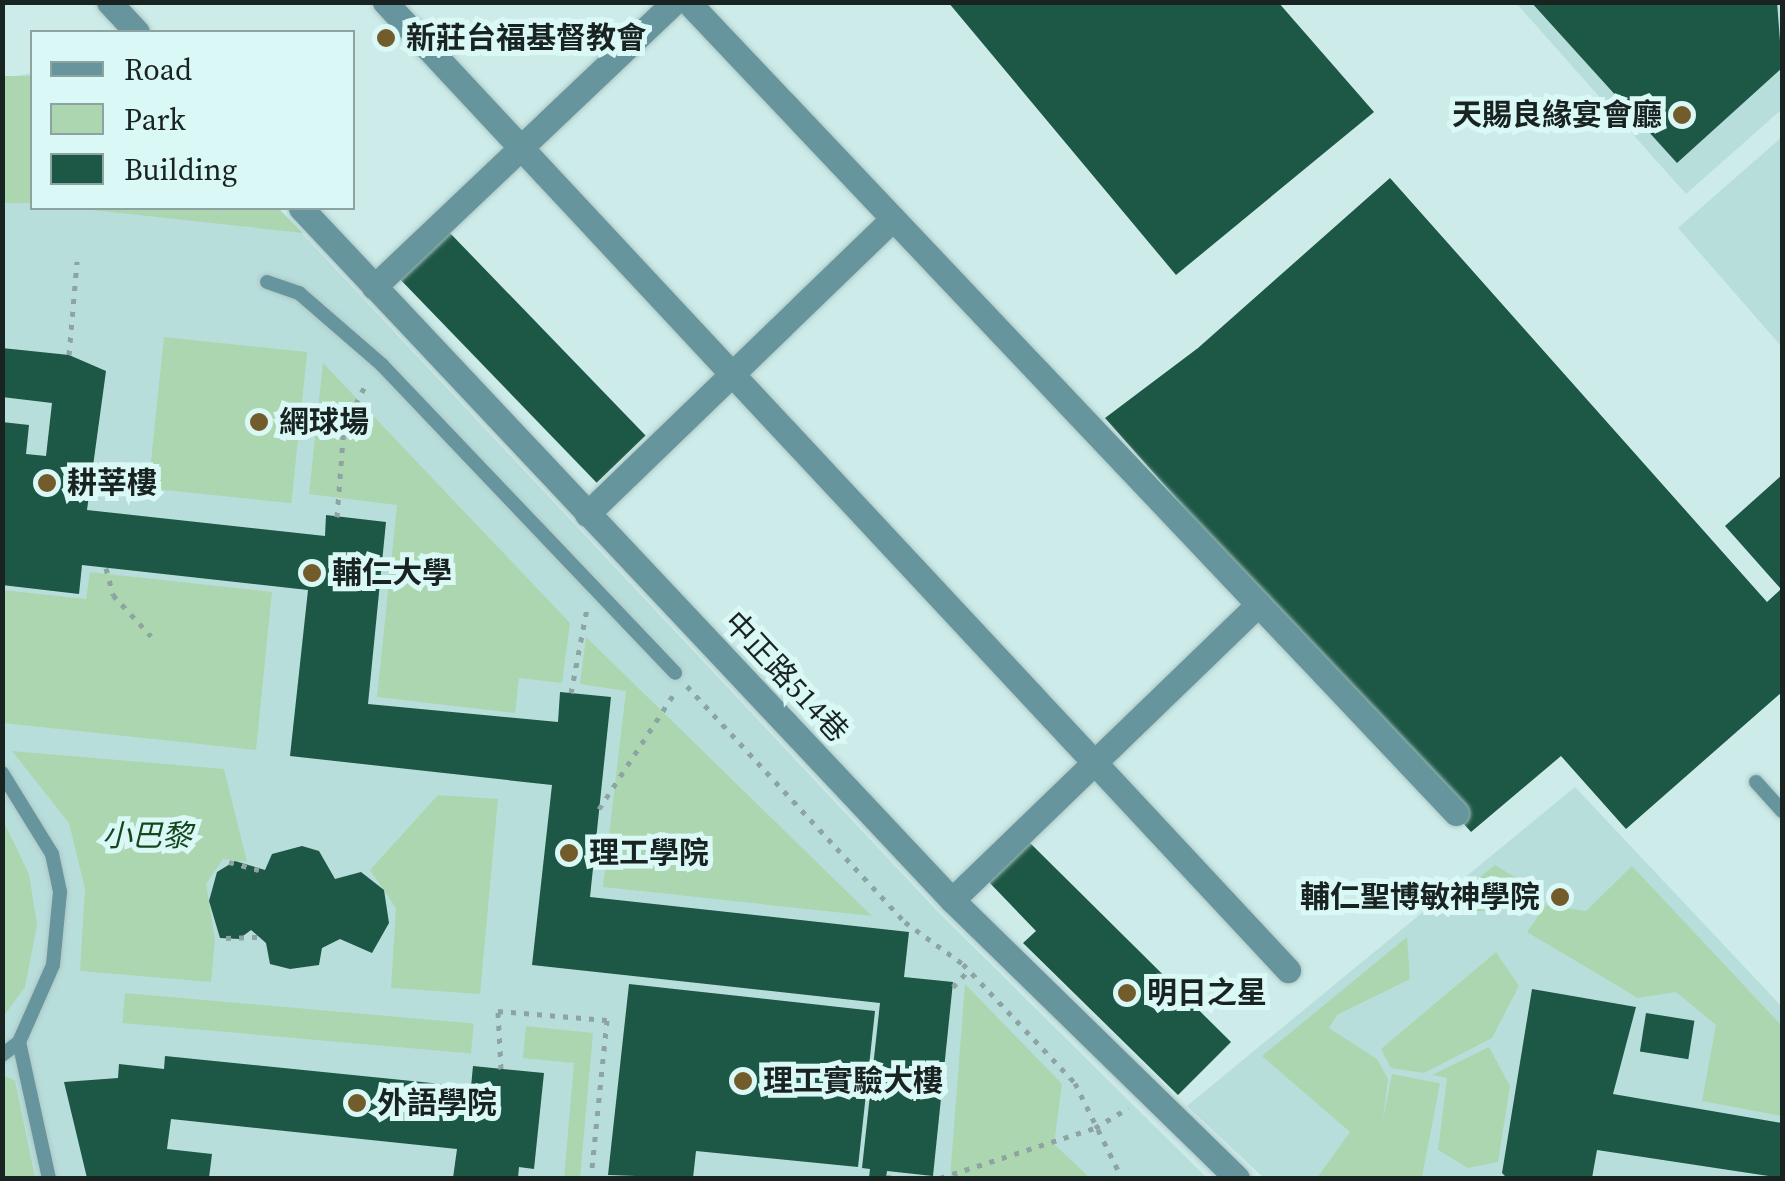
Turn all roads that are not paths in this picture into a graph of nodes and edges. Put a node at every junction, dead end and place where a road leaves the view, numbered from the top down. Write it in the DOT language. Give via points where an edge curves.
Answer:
graph roads {
  1 [pos="109,2"];
  2 [pos="385,2"];
  3 [pos="674,2"];
  4 [pos="688,2"];
  5 [pos="135,30"];
  6 [pos="520,148"];
  7 [pos="302,210"];
  8 [pos="893,220"];
  9 [pos="267,282"];
  10 [pos="374,286"];
  11 [pos="732,374"];
  12 [pos="587,514"];
  13 [pos="1258,604"];
  14 [pos="675,673"];
  15 [pos="1095,762"];
  16 [pos="2,773"];
  17 [pos="1756,782"];
  18 [pos="1782,810"];
  19 [pos="1456,813"];
  20 [pos="952,900"];
  21 [pos="1288,970"];
  22 [pos="19,1042"];
  23 [pos="2,1055"];
  24 [pos="48,1178"];
  25 [pos="1237,1178"];
  1 -- 5 [label="street"];
  2 -- 6 [label="street"];
  3 -- 6 [label="street"];
  4 -- 8 [label="street"];
  6 -- 10 [label="street"];
  6 -- 11 [label="street"];
  7 -- 10 [label="street, 中正路514巷"];
  8 -- 11 [label="street"];
  8 -- 13 [label="street"];
  9 -- 14 [label="lane" via="299,292 382,365"];
  10 -- 12 [label="street, 中正路514巷"];
  11 -- 12 [label="street"];
  11 -- 15 [label="street"];
  12 -- 20 [label="street, 中正路514巷"];
  13 -- 15 [label="street"];
  13 -- 19 [label="street"];
  15 -- 20 [label="street"];
  15 -- 21 [label="street"];
  16 -- 22 [label="lane" via="52,854 60,892 54,964"];
  17 -- 18 [label="lane"];
  20 -- 25 [label="street, 中正路514巷"];
  22 -- 23 [label="lane"];
  22 -- 24 [label="lane"];
}
